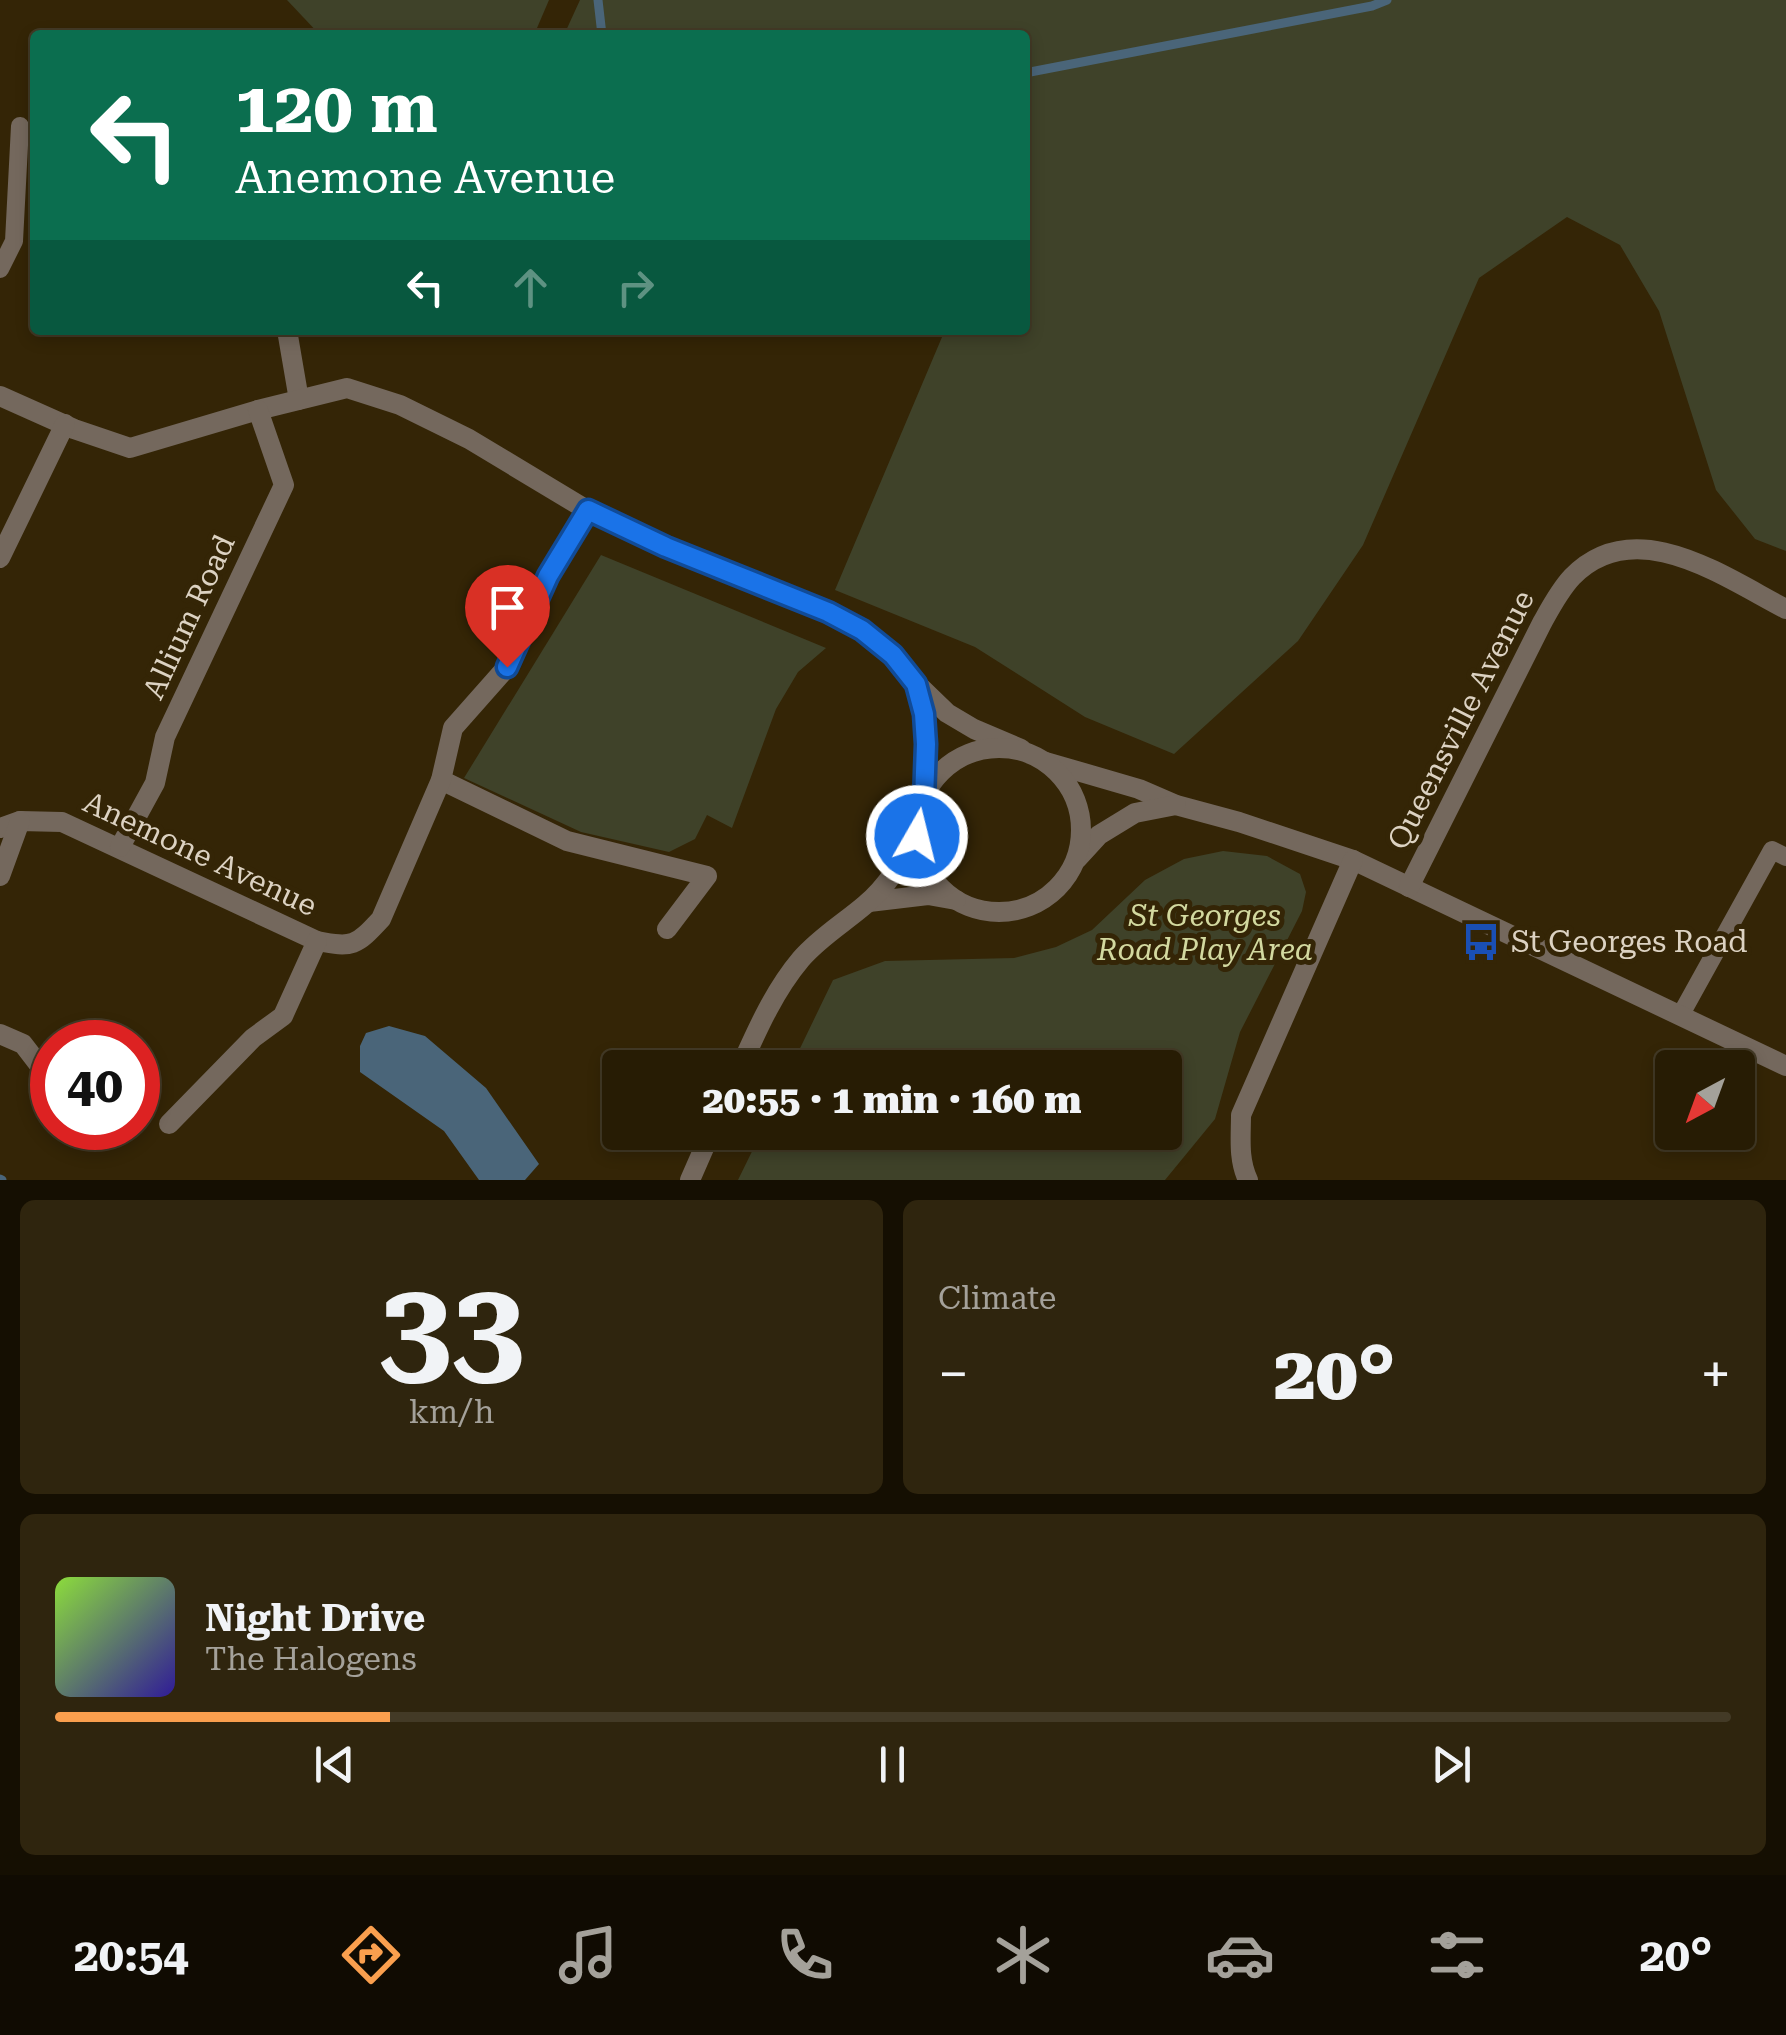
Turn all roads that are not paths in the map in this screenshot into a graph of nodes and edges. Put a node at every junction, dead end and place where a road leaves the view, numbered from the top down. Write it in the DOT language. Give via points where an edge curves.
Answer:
graph roads {
  1 [pos="20,126"];
  2 [pos="0,269"];
  3 [pos="288,335"];
  4 [pos="0,396"];
  5 [pos="299,400"];
  6 [pos="258,410"];
  7 [pos="64,424"];
  8 [pos="588,510"];
  9 [pos="0,558"];
  10 [pos="1786,609"];
  11 [pos="916,684"];
  12 [pos="1020,750"];
  13 [pos="1046,762"];
  14 [pos="441,780"];
  15 [pos="924,800"];
  16 [pos="1176,805"];
  17 [pos="10,825"];
  18 [pos="917,836"];
  19 [pos="120,847"];
  20 [pos="1786,857"];
  21 [pos="1077,858"];
  22 [pos="1352,860"];
  23 [pos="0,876"];
  24 [pos="1409,887"];
  25 [pos="956,900"];
  26 [pos="869,902"];
  27 [pos="666,928"];
  28 [pos="317,941"];
  29 [pos="1680,1016"];
  30 [pos="0,1034"];
  31 [pos="748,1050"];
  32 [pos="30,1053"];
  33 [pos="1786,1066"];
  34 [pos="170,1124"];
  35 [pos="703,1150"];
  36 [pos="690,1180"];
  37 [pos="1248,1180"];
  1 -- 2 [label="lane" via="14,241"];
  3 -- 5 [label="street"];
  4 -- 7 [label="street"];
  5 -- 6 [label="street"];
  5 -- 8 [label="street" via="347,388 400,405"];
  6 -- 7 [label="street" via="130,448"];
  6 -- 19 [label="street, Allium Road" via="284,485 166,737 156,783"];
  7 -- 9 [label="street"];
  8 -- 11 [label="street" via="862,630"];
  8 -- 14 [label="street, Anemone Avenue" via="548,576 507,667 453,728"];
  10 -- 24 [label="street, Queensville Avenue" via="1700,564 1647,548 1619,551 1574,575 1542,623"];
  11 -- 12 [label="street" via="947,712"];
  11 -- 15 [label="street" via="924,714"];
  12 -- 13 [label="street"];
  12 -- 15 [label="street" via="992,747 964,755 937,776"];
  13 -- 16 [label="street"];
  13 -- 21 [label="street" via="1072,790 1080,811"];
  14 -- 27 [label="street" via="568,841 707,876"];
  14 -- 28 [label="street, Anemone Avenue" via="381,919 345,947"];
  15 -- 18 [label="street"];
  16 -- 21 [label="street" via="1135,814 1099,835"];
  16 -- 22 [label="street"];
  17 -- 19 [label="street, Anemone Avenue" via="62,822"];
  17 -- 23 [label="street"];
  18 -- 25 [label="street" via="924,862"];
  18 -- 26 [label="street"];
  19 -- 28 [label="street, Anemone Avenue"];
  20 -- 29 [label="lane" via="1772,850"];
  21 -- 25 [label="street" via="1062,883 1036,904 1008,912"];
  22 -- 24 [label="street"];
  22 -- 37 [label="street" via="1241,1114 1240,1152"];
  24 -- 29 [label="street"];
  25 -- 26 [label="street"];
  26 -- 31 [label="street" via="800,960"];
  28 -- 34 [label="street, Anemone Avenue" via="283,1016"];
  29 -- 33 [label="street"];
  30 -- 32 [label="street"];
  35 -- 36 [label="street"];
}
